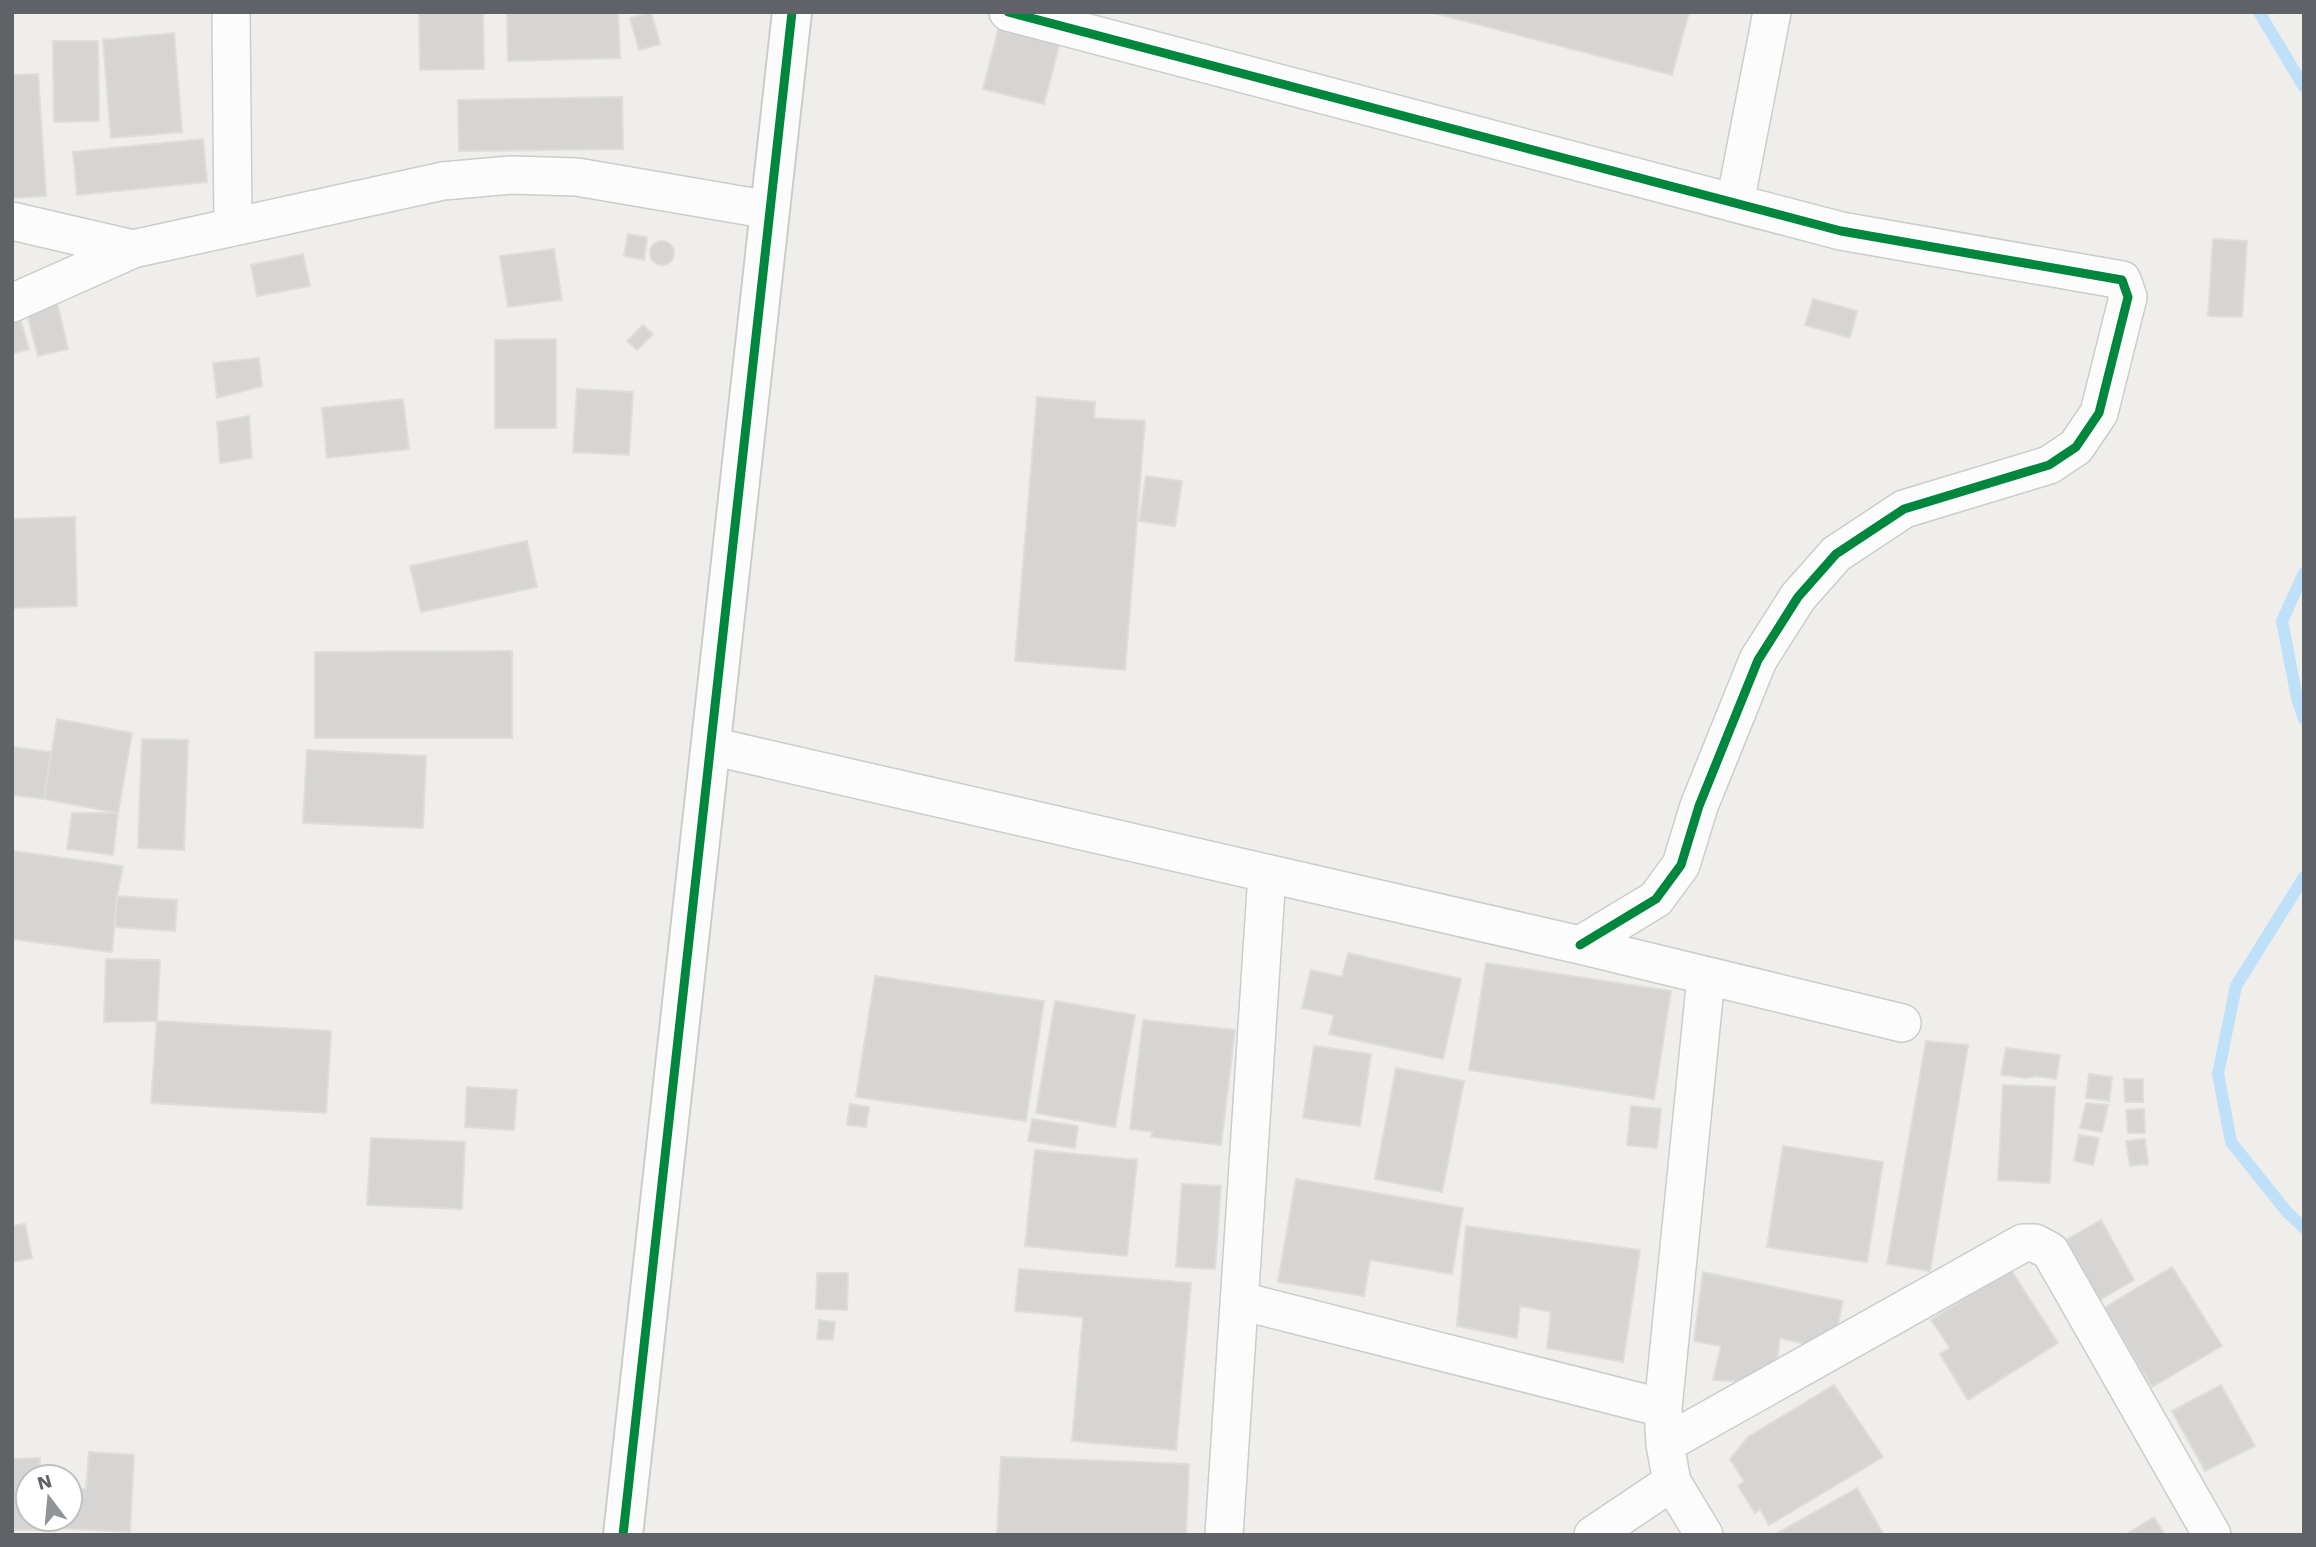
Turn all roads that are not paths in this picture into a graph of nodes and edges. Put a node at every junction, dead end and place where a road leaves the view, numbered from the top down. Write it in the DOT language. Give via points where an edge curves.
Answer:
graph roads {
  1 [pos="231,12"];
  2 [pos="792,12"];
  3 [pos="1008,12"];
  4 [pos="1772,12"];
  5 [pos="1735,203"];
  6 [pos="771,210"];
  7 [pos="12,221"];
  8 [pos="233,226"];
  9 [pos="133,248"];
  10 [pos="12,303"];
  11 [pos="711,746"];
  12 [pos="1267,874"];
  13 [pos="1580,945"];
  14 [pos="1706,977"];
  15 [pos="1902,1023"];
  16 [pos="1241,1301"];
  17 [pos="1663,1408"];
  18 [pos="1665,1444"];
  19 [pos="1672,1482"];
  20 [pos="623,1535"];
  21 [pos="1224,1535"];
  22 [pos="1593,1535"];
  23 [pos="1704,1535"];
  24 [pos="2213,1535"];
  1 -- 8 [label="street"];
  2 -- 6 [label="street"];
  3 -- 5 [label="street"];
  4 -- 5 [label="street"];
  5 -- 13 [label="street" via="1841,231 2122,280 2129,297 2099,413 2076,447 2049,465 1904,509 1836,554 1798,597 1758,660 1699,806 1681,865 1656,899"];
  6 -- 8 [label="street" via="577,177 511,175 443,181"];
  6 -- 11 [label="street"];
  7 -- 9 [label="street"];
  8 -- 9 [label="street"];
  9 -- 10 [label="street"];
  11 -- 12 [label="street"];
  11 -- 20 [label="street"];
  12 -- 13 [label="street"];
  12 -- 16 [label="street"];
  13 -- 14 [label="street"];
  14 -- 15 [label="street"];
  14 -- 17 [label="street"];
  16 -- 17 [label="street"];
  16 -- 21 [label="street"];
  17 -- 18 [label="street"];
  18 -- 19 [label="street"];
  18 -- 24 [label="street" via="2023,1243 2035,1243 2050,1251"];
  19 -- 22 [label="street"];
  19 -- 23 [label="street"];
}
